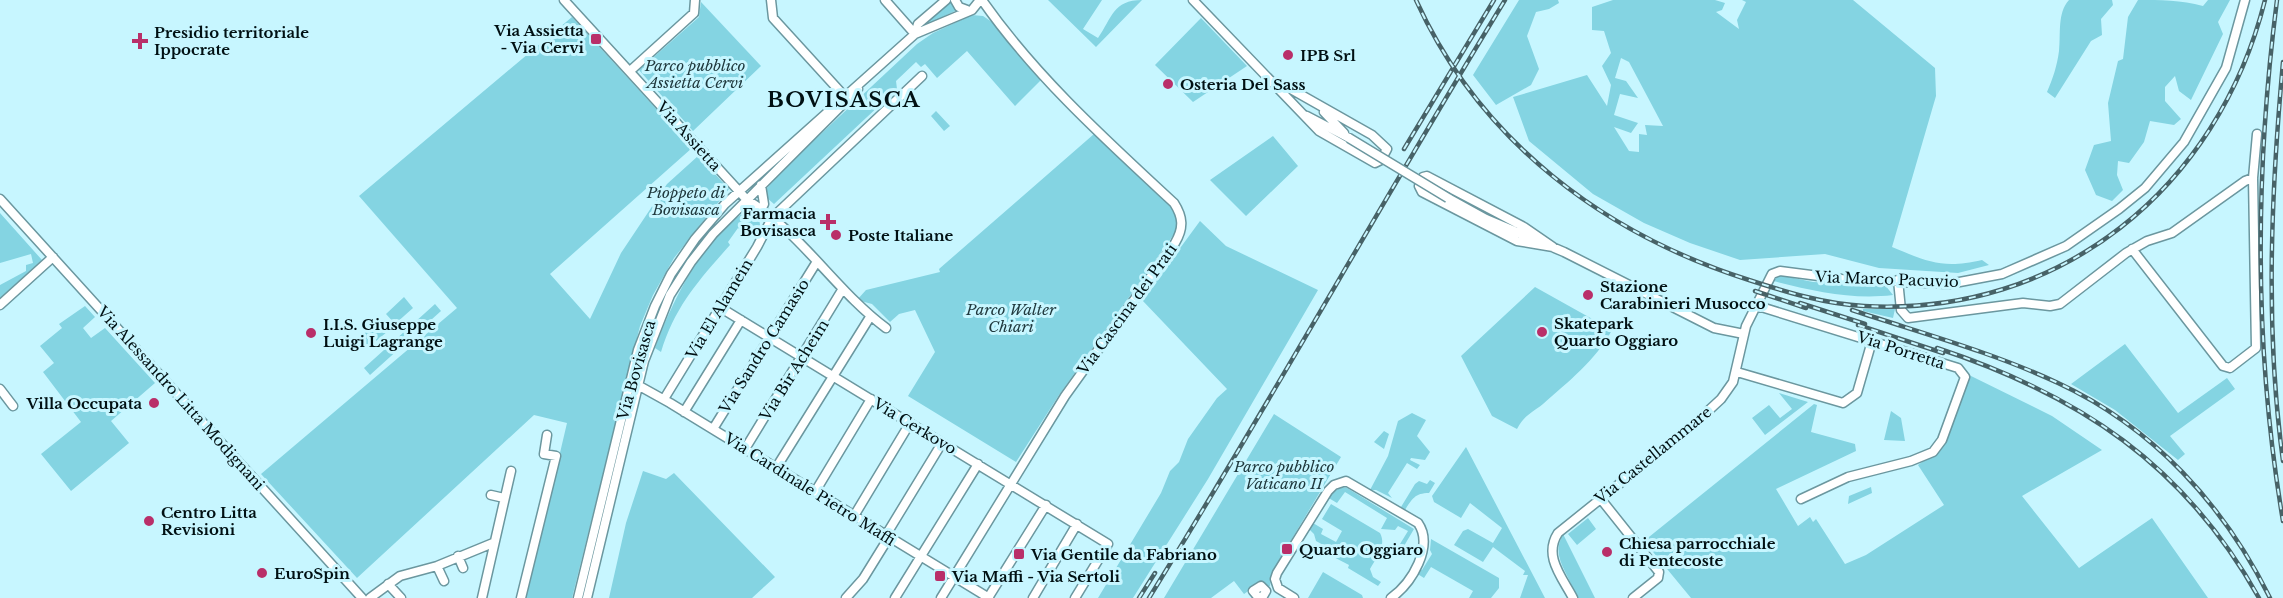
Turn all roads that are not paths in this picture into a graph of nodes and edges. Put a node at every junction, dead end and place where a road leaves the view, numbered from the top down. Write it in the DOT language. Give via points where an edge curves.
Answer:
graph roads {
  1 [pos="564,0"];
  2 [pos="695,0"];
  3 [pos="771,0"];
  4 [pos="885,0"];
  5 [pos="946,0"];
  6 [pos="955,0"];
  7 [pos="1193,0"];
  8 [pos="2245,0"];
  9 [pos="976,5"];
  10 [pos="915,34"];
  11 [pos="630,72"];
  12 [pos="922,76"];
  13 [pos="1276,85"];
  14 [pos="846,98"];
  15 [pos="1312,103"];
  16 [pos="1321,109"];
  17 [pos="1302,114"];
  18 [pos="2257,134"];
  19 [pos="1349,138"];
  20 [pos="2253,178"];
  21 [pos="761,185"];
  22 [pos="740,193"];
  23 [pos="0,199"];
  24 [pos="747,200"];
  25 [pos="762,208"];
  26 [pos="772,218"];
  27 [pos="1553,248"];
  28 [pos="2132,249"];
  29 [pos="53,257"];
  30 [pos="816,263"];
  31 [pos="1898,280"];
  32 [pos="842,290"];
  33 [pos="1762,295"];
  34 [pos="0,305"];
  35 [pos="1758,306"];
  36 [pos="721,308"];
  37 [pos="870,316"];
  38 [pos="741,320"];
  39 [pos="886,328"];
  40 [pos="1744,334"];
  41 [pos="770,338"];
  42 [pos="1872,341"];
  43 [pos="802,357"];
  44 [pos="1737,372"];
  45 [pos="834,376"];
  46 [pos="634,384"];
  47 [pos="0,389"];
  48 [pos="663,399"];
  49 [pos="871,399"];
  50 [pos="13,406"];
  51 [pos="684,412"];
  52 [pos="910,423"];
  53 [pos="713,429"];
  54 [pos="548,435"];
  55 [pos="942,443"];
  56 [pos="744,449"];
  57 [pos="978,464"];
  58 [pos="776,468"];
  59 [pos="511,471"];
  60 [pos="1010,483"];
  61 [pos="815,492"];
  62 [pos="491,495"];
  63 [pos="504,498"];
  64 [pos="1600,498"];
  65 [pos="1801,499"];
  66 [pos="1046,505"];
  67 [pos="854,516"];
  68 [pos="1077,524"];
  69 [pos="887,536"];
  70 [pos="493,543"];
  71 [pos="458,556"];
  72 [pos="920,557"];
  73 [pos="437,566"];
  74 [pos="463,568"];
  75 [pos="954,576"];
  76 [pos="444,581"];
  77 [pos="388,584"];
  78 [pos="362,598"];
  79 [pos="370,598"];
  80 [pos="401,598"];
  81 [pos="482,598"];
  82 [pos="521,598"];
  83 [pos="578,598"];
  84 [pos="587,598"];
  85 [pos="846,598"];
  86 [pos="895,598"];
  87 [pos="941,598"];
  88 [pos="988,598"];
  89 [pos="1033,598"];
  90 [pos="1075,598"];
  91 [pos="1294,598"];
  92 [pos="1391,598"];
  93 [pos="1573,598"];
  94 [pos="1634,598"];
  1 -- 11 [label="street, Via Assietta"];
  2 -- 11 [label="street" via="694,13"];
  3 -- 14 [label="street" via="773,18"];
  4 -- 10 [label="street"];
  5 -- 10 [label="street, Via Bovisasca" via="918,24"];
  6 -- 9 [label="street" via="959,7"];
  7 -- 13 [label="street"];
  8 -- 31 [label="street, Via Marco Pacuvio" via="2228,64 2200,118 2161,170 2119,210 2066,246 2001,274 1949,284"];
  9 -- 10 [label="street, Via Bovisasca"];
  9 -- 60 [label="street, Via Cascina dei Prati" via="991,13 1097,132 1174,202 1182,219 1175,243 1065,396"];
  10 -- 14 [label="street, Via Bovisasca"];
  11 -- 22 [label="street, Via Assietta"];
  12 -- 26 [label="street, Via El Alamein"];
  13 -- 15 [label="street" via="1289,88"];
  13 -- 17 [label="street"];
  14 -- 21 [label="street, Via Bovisasca"];
  14 -- 22 [label="street, Via Bovisasca"];
  15 -- 16 [label="street"];
  15 -- 17 [label="street" via="1303,106"];
  16 -- 17 [label="street" via="1380,142 1387,149 1381,160 1376,163 1319,131"];
  16 -- 19 [label="street"];
  17 -- 19 [label="street"];
  18 -- 20 [label="street"];
  19 -- 27 [label="street, bridge" via="1448,198"];
  20 -- 28 [label="street" via="2172,233"];
  20 -- 28 [label="street" via="2256,348 2230,368 2223,366"];
  21 -- 24 [label="street, Via Bovisasca"];
  21 -- 25 [label="street"];
  22 -- 24 [label="street, Via Assietta"];
  22 -- 46 [label="street, Via Bovisasca" via="704,227 671,274 646,327"];
  23 -- 29 [label="street, Via Alessandro Litta Modignani"];
  24 -- 25 [label="street, Via Assietta"];
  24 -- 46 [label="street, Via Bovisasca" via="705,243 675,285"];
  25 -- 26 [label="street, Via Assietta"];
  26 -- 30 [label="street, Via Assietta"];
  26 -- 36 [label="street, Via El Alamein"];
  27 -- 27 [label="street" via="1524,227 1433,177 1423,177 1419,189 1422,192 1476,222 1517,241"];
  27 -- 40 [label="street" via="1714,328"];
  28 -- 31 [label="street" via="2055,306 2023,303 1908,318 1901,310"];
  29 -- 34 [label="street"];
  29 -- 78 [label="street, Via Alessandro Litta Modignani"];
  30 -- 32 [label="street, Via Assietta"];
  30 -- 41 [label="street, Via Sandro Camasio"];
  31 -- 33 [label="street, Via Marco Pacuvio" via="1842,279 1777,271 1770,276"];
  32 -- 37 [label="street, Via Assietta"];
  32 -- 43 [label="street, Via Bir Acheim"];
  33 -- 35 [label="street, Via Castellammare"];
  35 -- 40 [label="street, Via Castellammare"];
  35 -- 42 [label="street, Via Porretta"];
  36 -- 38 [label="street, Via Cerkovo"];
  36 -- 48 [label="street, Via El Alamein"];
  37 -- 39 [label="street, Via Assietta"];
  37 -- 45 [label="street"];
  38 -- 41 [label="street, Via Cerkovo"];
  38 -- 51 [label="street"];
  40 -- 44 [label="street, Via Castellammare"];
  41 -- 43 [label="street, Via Cerkovo"];
  41 -- 53 [label="street, Via Sandro Camasio"];
  42 -- 44 [label="street" via="1857,393 1843,403"];
  42 -- 65 [label="street, Via Porretta" via="1958,368 1964,374 1942,440 1925,456 1869,470"];
  43 -- 45 [label="street, Via Cerkovo"];
  43 -- 56 [label="street, Via Bir Acheim"];
  44 -- 64 [label="street, Via Castellammare" via="1734,382 1705,414"];
  45 -- 49 [label="street, Via Cerkovo"];
  45 -- 58 [label="street"];
  46 -- 48 [label="street, Via Cardinale Pietro Maffi"];
  46 -- 83 [label="street, Via Bovisasca"];
  46 -- 84 [label="street, Via Bovisasca"];
  47 -- 50 [label="street"];
  48 -- 51 [label="street, Via Cardinale Pietro Maffi"];
  49 -- 52 [label="street, Via Cerkovo"];
  49 -- 61 [label="street"];
  51 -- 53 [label="street, Via Cardinale Pietro Maffi"];
  52 -- 55 [label="street, Via Cerkovo"];
  52 -- 67 [label="street"];
  53 -- 56 [label="street, Via Cardinale Pietro Maffi"];
  54 -- 82 [label="street" via="544,454 556,456"];
  55 -- 57 [label="street, Via Cerkovo"];
  55 -- 69 [label="street"];
  56 -- 58 [label="street, Via Cardinale Pietro Maffi"];
  57 -- 60 [label="street, Via Cerkovo"];
  57 -- 72 [label="street"];
  58 -- 61 [label="street, Via Cardinale Pietro Maffi"];
  59 -- 63 [label="street"];
  60 -- 66 [label="street, Via Cerkovo"];
  60 -- 75 [label="street, Via Cascina dei Prati"];
  61 -- 67 [label="street, Via Cardinale Pietro Maffi"];
  62 -- 63 [label="street"];
  63 -- 70 [label="street"];
  64 -- 93 [label="street, Via Castellammare" via="1553,540 1554,564"];
  64 -- 94 [label="street" via="1659,572 1658,578"];
  66 -- 68 [label="street, Via Cerkovo"];
  66 -- 88 [label="street"];
  67 -- 69 [label="street, Via Cardinale Pietro Maffi"];
  68 -- 89 [label="street"];
  68 -- 90 [label="street, Via Cerkovo" via="1108,544"];
  69 -- 72 [label="street, Via Cardinale Pietro Maffi"];
  69 -- 85 [label="street" via="863,579"];
  70 -- 71 [label="street"];
  70 -- 81 [label="street"];
  71 -- 73 [label="street"];
  71 -- 74 [label="street"];
  72 -- 75 [label="street, Via Cardinale Pietro Maffi"];
  72 -- 86 [label="street"];
  73 -- 76 [label="street"];
  73 -- 77 [label="street" via="400,576"];
  75 -- 87 [label="street, Via Cascina dei Prati"];
  75 -- 88 [label="street, Via Cardinale Pietro Maffi"];
  77 -- 79 [label="street"];
  77 -- 80 [label="street"];
  91 -- 92 [label="street" via="1278,588 1277,573 1328,491 1346,482 1418,523 1425,536 1421,557"];
}
